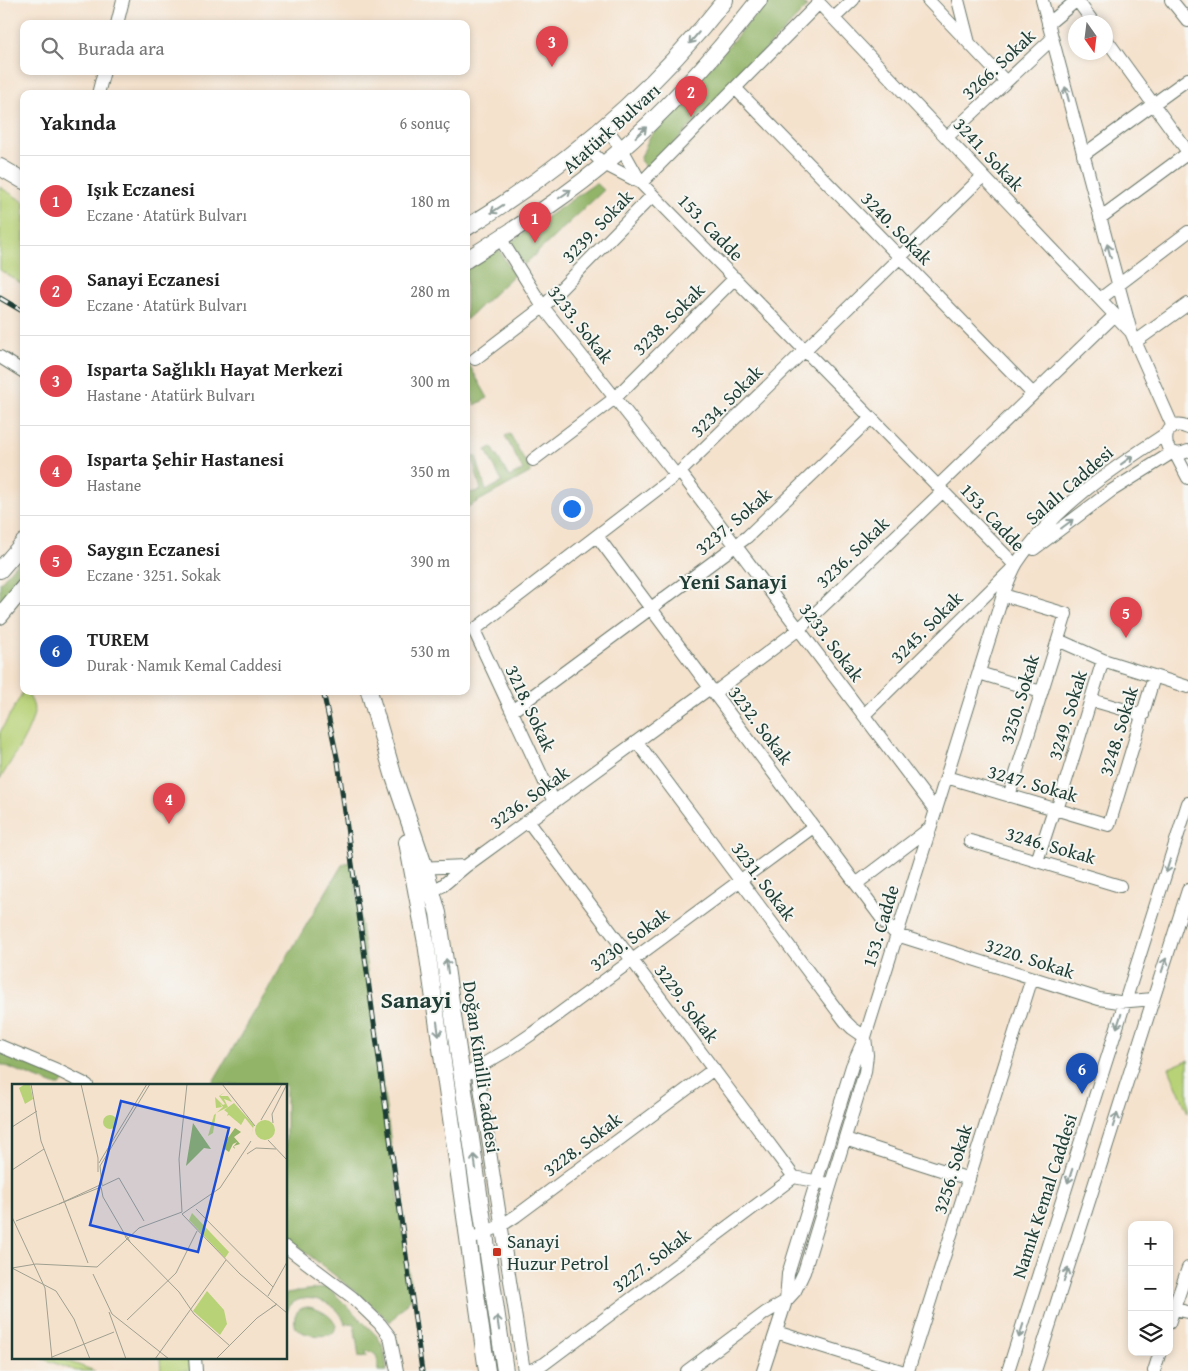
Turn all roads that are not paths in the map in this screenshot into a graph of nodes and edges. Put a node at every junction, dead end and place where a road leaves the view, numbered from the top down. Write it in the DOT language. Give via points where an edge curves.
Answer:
graph roads {
  1 [pos="123,0"];
  2 [pos="725,0"];
  3 [pos="759,0"];
  4 [pos="853,0"];
  5 [pos="928,0"];
  6 [pos="958,0"];
  7 [pos="1042,0"];
  8 [pos="1077,0"];
  9 [pos="1171,0"];
  10 [pos="817,1"];
  11 [pos="1088,15"];
  12 [pos="834,18"];
  13 [pos="118,20"];
  14 [pos="1188,21"];
  15 [pos="1048,24"];
  16 [pos="1052,39"];
  17 [pos="969,42"];
  18 [pos="1113,49"];
  19 [pos="103,75"];
  20 [pos="1188,79"];
  21 [pos="1006,82"];
  22 [pos="735,88"];
  23 [pos="99,90"];
  24 [pos="1153,104"];
  25 [pos="605,127"];
  26 [pos="947,137"];
  27 [pos="584,145"];
  28 [pos="622,149"];
  29 [pos="1188,152"];
  30 [pos="1083,155"];
  31 [pos="604,164"];
  32 [pos="0,167"];
  33 [pos="983,176"];
  34 [pos="20,179"];
  35 [pos="641,183"];
  36 [pos="653,194"];
  37 [pos="1100,218"];
  38 [pos="470,225"];
  39 [pos="1188,232"];
  40 [pos="500,238"];
  41 [pos="470,257"];
  42 [pos="899,257"];
  43 [pos="735,278"];
  44 [pos="1118,286"];
  45 [pos="1100,299"];
  46 [pos="1188,304"];
  47 [pos="543,307"];
  48 [pos="1114,315"];
  49 [pos="1133,337"];
  50 [pos="805,350"];
  51 [pos="0,357"];
  52 [pos="475,359"];
  53 [pos="20,370"];
  54 [pos="1033,394"];
  55 [pos="614,398"];
  56 [pos="871,418"];
  57 [pos="1179,426"];
  58 [pos="1179,452"];
  59 [pos="533,460"];
  60 [pos="678,474"];
  61 [pos="1188,478"];
  62 [pos="941,489"];
  63 [pos="597,536"];
  64 [pos="736,546"];
  65 [pos="20,547"];
  66 [pos="1015,565"];
  67 [pos="0,570"];
  68 [pos="20,592"];
  69 [pos="1003,595"];
  70 [pos="651,609"];
  71 [pos="0,616"];
  72 [pos="799,629"];
  73 [pos="474,630"];
  74 [pos="1058,640"];
  75 [pos="1103,660"];
  76 [pos="979,673"];
  77 [pos="1154,677"];
  78 [pos="1188,687"];
  79 [pos="712,691"];
  80 [pos="1041,692"];
  81 [pos="370,695"];
  82 [pos="1091,700"];
  83 [pos="512,712"];
  84 [pos="864,715"];
  85 [pos="1142,715"];
  86 [pos="637,742"];
  87 [pos="946,778"];
  88 [pos="1009,796"];
  89 [pos="554,802"];
  90 [pos="1188,803"];
  91 [pos="1056,809"];
  92 [pos="936,811"];
  93 [pos="528,821"];
  94 [pos="1109,825"];
  95 [pos="813,827"];
  96 [pos="930,828"];
  97 [pos="970,841"];
  98 [pos="1037,861"];
  99 [pos="466,866"];
  100 [pos="419,868"];
  101 [pos="740,880"];
  102 [pos="856,884"];
  103 [pos="1120,886"];
  104 [pos="1188,890"];
  105 [pos="425,894"];
  106 [pos="897,935"];
  107 [pos="632,960"];
  108 [pos="1032,978"];
  109 [pos="1153,999"];
  110 [pos="1125,1002"];
  111 [pos="865,1037"];
  112 [pos="0,1046"];
  113 [pos="478,1068"];
  114 [pos="714,1070"];
  115 [pos="463,1076"];
  116 [pos="85,1084"];
  117 [pos="845,1139"];
  118 [pos="794,1177"];
  119 [pos="969,1179"];
  120 [pos="817,1182"];
  121 [pos="831,1185"];
  122 [pos="502,1225"];
  123 [pos="485,1233"];
  124 [pos="468,1240"];
  125 [pos="288,1248"];
  126 [pos="1188,1268"];
  127 [pos="786,1301"];
  128 [pos="1174,1309"];
  129 [pos="1188,1312"];
  130 [pos="776,1332"];
  131 [pos="1159,1356"];
  132 [pos="195,1358"];
  133 [pos="879,1368"];
  134 [pos="196,1371"];
  135 [pos="396,1371"];
  136 [pos="487,1371"];
  137 [pos="505,1371"];
  138 [pos="524,1371"];
  139 [pos="529,1371"];
  140 [pos="687,1371"];
  141 [pos="763,1371"];
  142 [pos="901,1371"];
  143 [pos="908,1371"];
  144 [pos="1008,1371"];
  145 [pos="1035,1371"];
  146 [pos="1154,1371"];
  1 -- 13 [label="street"];
  2 -- 25 [label="main road, Atatürk Bulvarı, one-way" via="654,82"];
  28 -- 3 [label="main road, Atatürk Bulvarı, one-way" via="687,86"];
  4 -- 12 [label="street"];
  5 -- 17 [label="street"];
  6 -- 17 [label="street"];
  7 -- 15 [label="street"];
  8 -- 11 [label="street"];
  8 -- 15 [label="street"];
  9 -- 14 [label="street"];
  10 -- 12 [label="street, 3241. Sokak"];
  10 -- 22 [label="street"];
  12 -- 26 [label="street, 3241. Sokak"];
  15 -- 16 [label="street"];
  16 -- 21 [label="street, 3266. Sokak"];
  30 -- 16 [label="street, one-way"];
  17 -- 21 [label="street"];
  18 -- 24 [label="street"];
  19 -- 23 [label="street"];
  20 -- 24 [label="street"];
  21 -- 26 [label="street, 3266. Sokak"];
  22 -- 35 [label="street"];
  22 -- 42 [label="street, 3240. Sokak"];
  24 -- 29 [label="street"];
  24 -- 30 [label="street"];
  25 -- 27 [label="main road, Atatürk Bulvarı"];
  25 -- 28 [label="street"];
  26 -- 33 [label="street, 3241. Sokak"];
  27 -- 31 [label="street"];
  27 -- 38 [label="main road, Atatürk Bulvarı, one-way" via="540,180"];
  28 -- 31 [label="main road, Atatürk Bulvarı"];
  28 -- 35 [label="street"];
  29 -- 37 [label="street"];
  30 -- 37 [label="street"];
  31 -- 35 [label="street"];
  40 -- 31 [label="main road, Atatürk Bulvarı, one-way"];
  32 -- 34 [label="main road"];
  33 -- 42 [label="street, 3234. Sokak"];
  33 -- 45 [label="street, 3241. Sokak"];
  35 -- 36 [label="street, 153. Cadde"];
  36 -- 43 [label="street, 153. Cadde"];
  36 -- 47 [label="street, 3239. Sokak"];
  44 -- 37 [label="street, one-way"];
  39 -- 44 [label="street"];
  40 -- 41 [label="main road, Atatürk Bulvarı"];
  40 -- 47 [label="street, 3233. Sokak"];
  42 -- 50 [label="street, 3234. Sokak"];
  42 -- 54 [label="street, 3240. Sokak"];
  43 -- 50 [label="street, 153. Cadde"];
  43 -- 55 [label="street, 3238. Sokak"];
  44 -- 45 [label="street"];
  44 -- 49 [label="street"];
  45 -- 48 [label="street, 3241. Sokak"];
  46 -- 49 [label="street"];
  47 -- 52 [label="street, 3239. Sokak"];
  47 -- 55 [label="street, 3233. Sokak"];
  48 -- 49 [label="street, 3241. Sokak"];
  48 -- 54 [label="street, 3236. Sokak"];
  49 -- 57 [label="street"];
  50 -- 56 [label="street, 153. Cadde"];
  50 -- 60 [label="street, 3234. Sokak"];
  51 -- 53 [label="street"];
  54 -- 62 [label="street, 3236. Sokak"];
  55 -- 59 [label="street, 3238. Sokak"];
  55 -- 60 [label="street, 3233. Sokak"];
  56 -- 62 [label="street, 153. Cadde"];
  56 -- 64 [label="street, 3237. Sokak"];
  57 -- 58 [label="street" via="1166,442"];
  66 -- 57 [label="street, Salalı Caddesi, one-way" via="1040,533 1062,512 1105,476"];
  58 -- 61 [label="street"];
  66 -- 58 [label="street, Salalı Caddesi, one-way" via="1111,491"];
  60 -- 63 [label="street, 3234. Sokak"];
  60 -- 64 [label="street, 3233. Sokak"];
  62 -- 66 [label="street, 153. Cadde"];
  62 -- 72 [label="street, 3236. Sokak"];
  63 -- 70 [label="street, 3232. Sokak"];
  63 -- 73 [label="street, 3234. Sokak"];
  64 -- 70 [label="street, 3237. Sokak"];
  64 -- 72 [label="street, 3233. Sokak"];
  65 -- 67 [label="main road"];
  66 -- 69 [label="street, 153. Cadde"];
  66 -- 84 [label="street, 3245. Sokak"];
  68 -- 71 [label="main road"];
  69 -- 74 [label="street, 3250. Sokak" via="1066,614"];
  69 -- 76 [label="street, 153. Cadde"];
  70 -- 79 [label="street, 3232. Sokak"];
  70 -- 83 [label="street, 3237. Sokak"];
  72 -- 79 [label="street, 3236. Sokak"];
  72 -- 84 [label="street, 3233. Sokak"];
  73 -- 83 [label="street, 3218. Sokak"];
  74 -- 75 [label="street"];
  74 -- 80 [label="street, 3250. Sokak"];
  75 -- 77 [label="street"];
  75 -- 82 [label="street, 3249. Sokak"];
  76 -- 80 [label="street"];
  76 -- 87 [label="street, 153. Cadde"];
  77 -- 78 [label="street"];
  77 -- 85 [label="street, 3248. Sokak"];
  79 -- 86 [label="street, 3236. Sokak"];
  79 -- 95 [label="street, 3232. Sokak"];
  80 -- 88 [label="street, 3250. Sokak"];
  81 -- 100 [label="main road, Doğan Kimilli Caddesi"];
  82 -- 85 [label="street"];
  82 -- 91 [label="street, 3249. Sokak"];
  83 -- 89 [label="street, 3218. Sokak"];
  84 -- 92 [label="street, 3233. Sokak"];
  85 -- 94 [label="street, 3248. Sokak"];
  86 -- 89 [label="street, 3236. Sokak"];
  86 -- 101 [label="street, 3231. Sokak"];
  87 -- 88 [label="street, 3247. Sokak"];
  87 -- 92 [label="street, 153. Cadde"];
  88 -- 91 [label="street, 3247. Sokak"];
  89 -- 93 [label="street, 3236. Sokak"];
  90 -- 110 [label="street, Namık Kemal Caddesi, one-way"];
  91 -- 94 [label="street, 3247. Sokak"];
  91 -- 98 [label="street, 3249. Sokak"];
  92 -- 96 [label="street, 153. Cadde"];
  93 -- 99 [label="street, 3236. Sokak"];
  93 -- 107 [label="street, 3229. Sokak"];
  95 -- 101 [label="street, 3230. Sokak"];
  95 -- 102 [label="street, 3232. Sokak"];
  96 -- 102 [label="street"];
  96 -- 106 [label="street, 153. Cadde"];
  97 -- 98 [label="street, 3246. Sokak"];
  98 -- 103 [label="street, 3246. Sokak"];
  99 -- 100 [label="street"];
  99 -- 105 [label="street, 3236. Sokak" via="446,883"];
  100 -- 105 [label="main road, Doğan Kimilli Caddesi"];
  101 -- 107 [label="street, 3230. Sokak"];
  101 -- 111 [label="street, 3231. Sokak" via="845,1021"];
  102 -- 106 [label="street, 3232. Sokak"];
  109 -- 104 [label="street, one-way"];
  115 -- 105 [label="main road, Doğan Kimilli Caddesi, one-way" via="443,938"];
  105 -- 124 [label="main road, Doğan Kimilli Caddesi, one-way" via="426,943"];
  106 -- 108 [label="street, 3220. Sokak"];
  106 -- 111 [label="street, 153. Cadde"];
  107 -- 113 [label="street, 3230. Sokak" via="534,1033"];
  107 -- 114 [label="street, 3229. Sokak"];
  108 -- 110 [label="street, 3220. Sokak" via="1110,1002"];
  108 -- 119 [label="street, 3256. Sokak"];
  109 -- 110 [label="street, 3220. Sokak"];
  145 -- 109 [label="street, one-way"];
  110 -- 144 [label="street, Namık Kemal Caddesi, one-way"];
  111 -- 117 [label="street, 153. Cadde" via="867,1065"];
  111 -- 120 [label="street, 153. Cadde" via="852,1066"];
  112 -- 116 [label="street"];
  113 -- 115 [label="street, 3230. Sokak"];
  113 -- 122 [label="street"];
  114 -- 118 [label="street, 3229. Sokak"];
  114 -- 122 [label="street, 3228. Sokak"];
  123 -- 115 [label="main road, Doğan Kimilli Caddesi, one-way"];
  117 -- 119 [label="street"];
  117 -- 121 [label="street, 153. Cadde"];
  118 -- 120 [label="street"];
  118 -- 139 [label="street, 3227. Sokak" via="544,1364"];
  119 -- 143 [label="street, 3256. Sokak"];
  120 -- 121 [label="street"];
  120 -- 127 [label="street, 153. Cadde" via="788,1274"];
  121 -- 127 [label="street, 153. Cadde" via="804,1272"];
  122 -- 123 [label="street, 3228. Sokak"];
  122 -- 138 [label="street"];
  123 -- 124 [label="street, 3228. Sokak"];
  137 -- 123 [label="main road, Doğan Kimilli Caddesi, one-way"];
  124 -- 136 [label="main road, Doğan Kimilli Caddesi"];
  125 -- 135 [label="street" via="337,1285 380,1324 390,1337"];
  126 -- 128 [label="street"];
  127 -- 130 [label="street, 153. Cadde"];
  127 -- 140 [label="street"];
  128 -- 129 [label="street"];
  130 -- 133 [label="street"];
  130 -- 141 [label="street, 153. Cadde"];
  131 -- 146 [label="street"];
  132 -- 134 [label="street"];
  133 -- 142 [label="street"];
}
